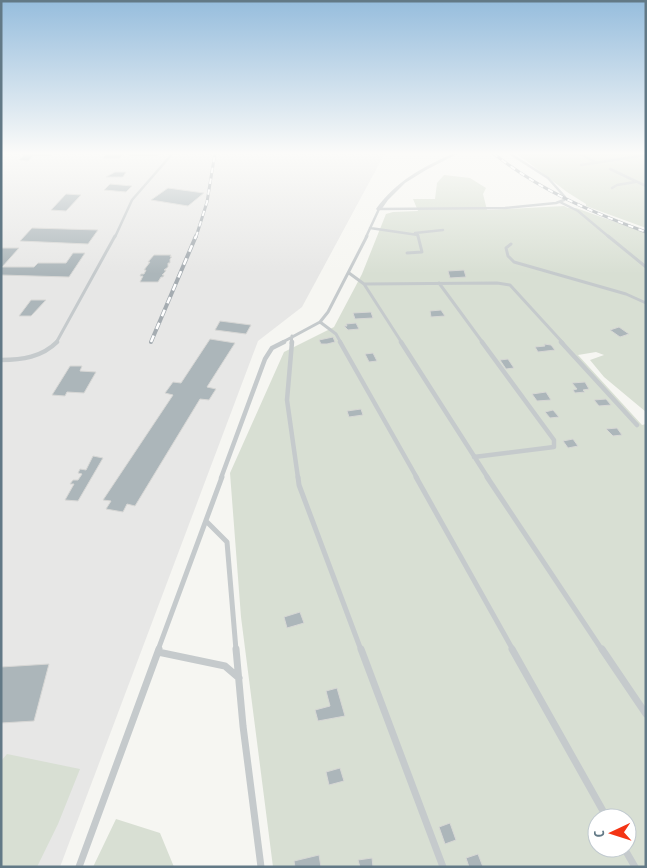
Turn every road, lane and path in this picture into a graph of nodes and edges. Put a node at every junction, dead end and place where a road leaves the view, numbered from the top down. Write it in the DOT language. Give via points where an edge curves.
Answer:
graph roads {
  1 [pos="137,194"];
  2 [pos="391,194"];
  3 [pos="564,194"];
  4 [pos="560,202"];
  5 [pos="379,209"];
  6 [pos="370,228"];
  7 [pos="443,230"];
  8 [pos="415,233"];
  9 [pos="511,244"];
  10 [pos="407,253"];
  11 [pos="646,267"];
  12 [pos="349,273"];
  13 [pos="439,283"];
  14 [pos="364,284"];
  15 [pos="646,303"];
  16 [pos="320,322"];
  17 [pos="292,336"];
  18 [pos="1,360"];
  19 [pos="638,425"];
  20 [pos="474,457"];
  21 [pos="206,521"];
  22 [pos="158,652"];
  23 [pos="239,678"];
  24 [pos="646,714"];
  25 [pos="601,808"];
  26 [pos="79,867"];
  27 [pos="261,867"];
  28 [pos="443,867"];
  1 -- 18 [label="lane" via="52,349 29,358"];
  2 -- 5 [label="street"];
  3 -- 4 [label="lane" via="565,197"];
  4 -- 5 [label="lane" via="505,208"];
  4 -- 11 [label="lane" via="584,215"];
  5 -- 6 [label="lane"];
  6 -- 8 [label="lane"];
  6 -- 12 [label="lane"];
  7 -- 8 [label="lane"];
  8 -- 10 [label="lane" via="422,252"];
  9 -- 15 [label="lane" via="506,248 514,262 626,294"];
  12 -- 14 [label="lane"];
  12 -- 16 [label="lane"];
  13 -- 14 [label="lane"];
  13 -- 19 [label="lane" via="510,285"];
  13 -- 20 [label="lane" via="554,440 554,447 546,449"];
  14 -- 20 [label="lane"];
  16 -- 17 [label="lane"];
  16 -- 25 [label="lane" via="336,334"];
  17 -- 21 [label="lane" via="272,348 265,359"];
  17 -- 28 [label="lane" via="287,400 299,485"];
  20 -- 24 [label="lane"];
  21 -- 22 [label="lane"];
  21 -- 23 [label="lane" via="227,542"];
  22 -- 23 [label="lane" via="225,666"];
  22 -- 26 [label="lane"];
  23 -- 27 [label="lane"];
}
